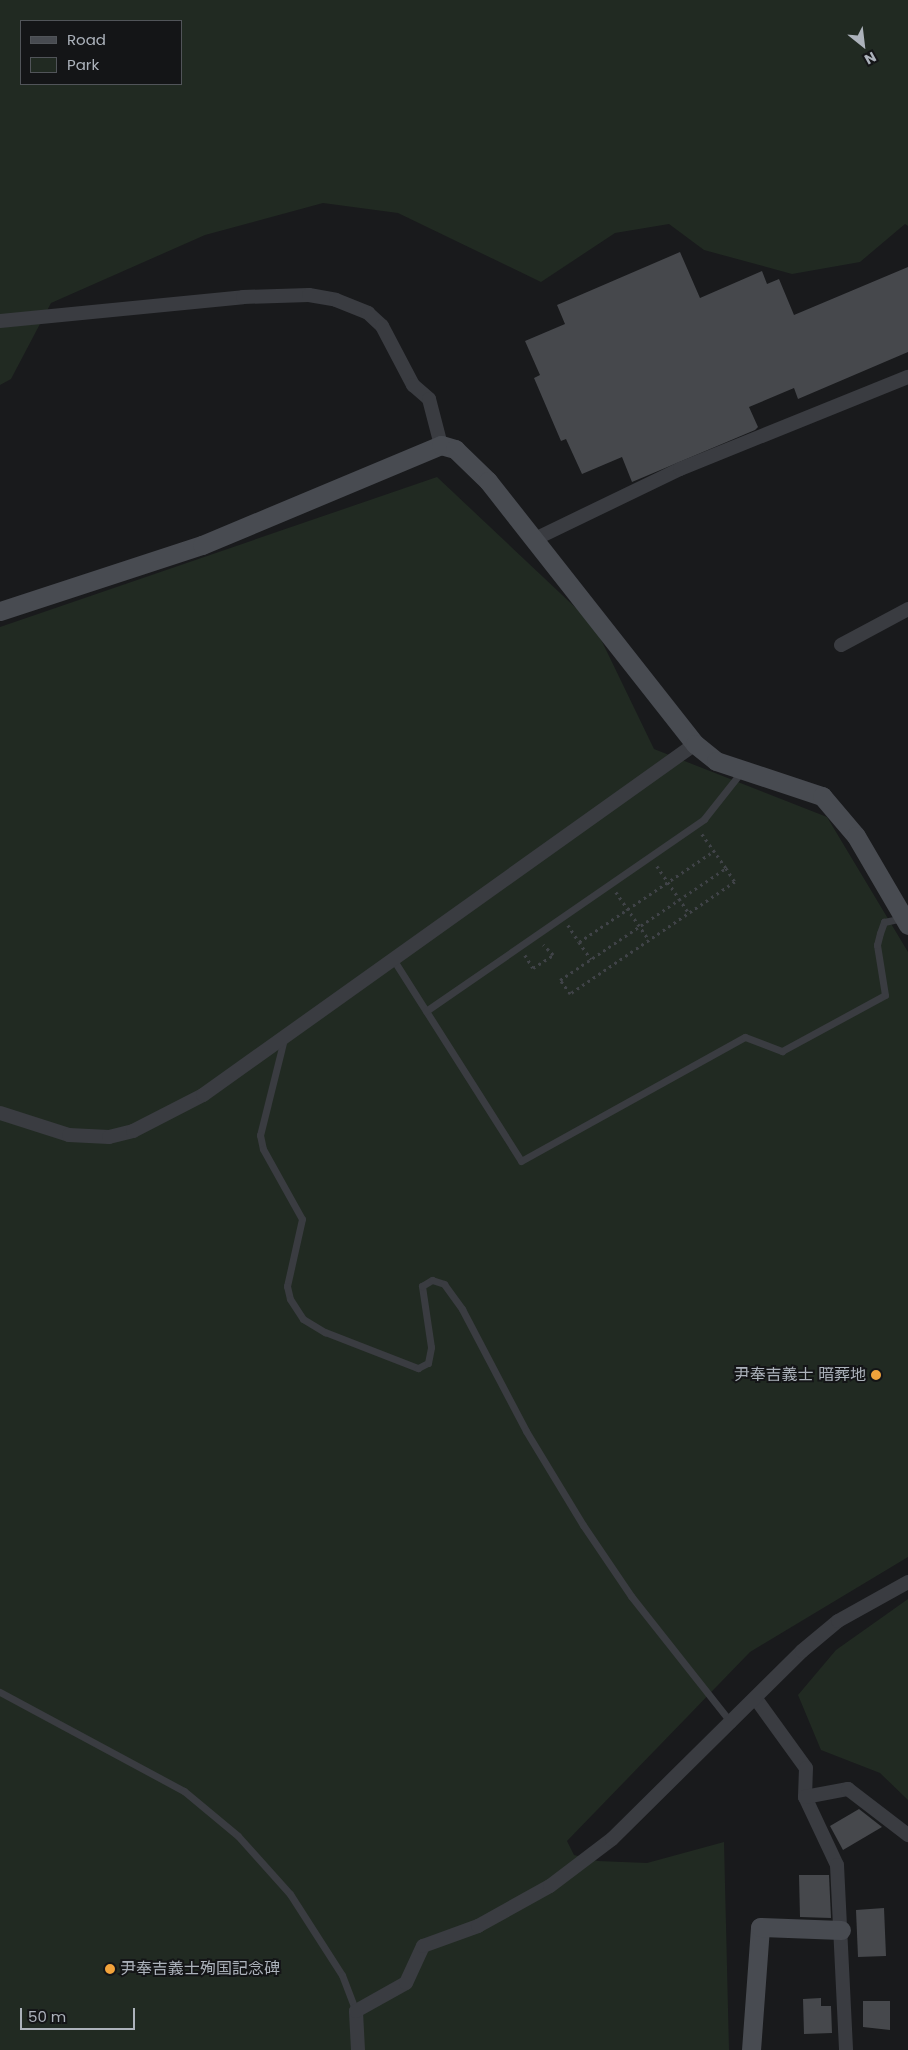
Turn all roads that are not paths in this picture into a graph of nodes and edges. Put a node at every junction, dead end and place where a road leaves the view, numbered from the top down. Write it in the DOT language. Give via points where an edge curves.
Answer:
graph roads {
  1 [pos="0,321"];
  2 [pos="908,377"];
  3 [pos="441,445"];
  4 [pos="535,539"];
  5 [pos="908,610"];
  6 [pos="0,611"];
  7 [pos="841,645"];
  8 [pos="695,744"];
  9 [pos="742,771"];
  10 [pos="907,921"];
  11 [pos="394,959"];
  12 [pos="426,1011"];
  13 [pos="285,1037"];
  14 [pos="0,1112"];
  15 [pos="908,1582"];
  16 [pos="0,1692"];
  17 [pos="756,1699"];
  18 [pos="732,1724"];
  19 [pos="805,1798"];
  20 [pos="908,1835"];
  21 [pos="841,1930"];
  22 [pos="356,2011"];
  23 [pos="358,2050"];
  24 [pos="751,2050"];
  25 [pos="846,2050"];
  1 -- 3 [label="street" via="243,298 309,296 336,300 368,313 382,326 413,385 429,399"];
  2 -- 4 [label="street" via="680,469"];
  3 -- 4 [label="street" via="471,463"];
  3 -- 6 [label="street" via="202,545"];
  4 -- 8 [label="street"];
  5 -- 7 [label="street"];
  8 -- 9 [label="street" via="716,761"];
  8 -- 11 [label="street"];
  9 -- 10 [label="street" via="828,801 856,836"];
  9 -- 12 [label="lane" via="696,824"];
  10 -- 12 [label="lane" via="884,922 880,933 877,946 885,995 782,1051 745,1037 521,1161"];
  11 -- 12 [label="lane"];
  11 -- 13 [label="street"];
  13 -- 14 [label="street" via="203,1095 133,1131 109,1137 69,1135"];
  13 -- 18 [label="lane" via="260,1135 263,1149 302,1219 287,1286 290,1299 304,1320 324,1332 418,1368 428,1363 431,1347 422,1286 432,1280 444,1284 462,1310 526,1431 583,1525 631,1596"];
  15 -- 17 [label="street" via="838,1621"];
  16 -- 22 [label="lane" via="184,1791 238,1836 290,1894 342,1975"];
  17 -- 18 [label="street"];
  17 -- 19 [label="street" via="806,1768"];
  18 -- 22 [label="street" via="612,1839 550,1886 478,1926 423,1946 406,1983"];
  19 -- 20 [label="street" via="848,1789"];
  19 -- 21 [label="street" via="837,1865"];
  21 -- 24 [label="street" via="760,1927"];
  21 -- 25 [label="street"];
  22 -- 23 [label="street"];
}
